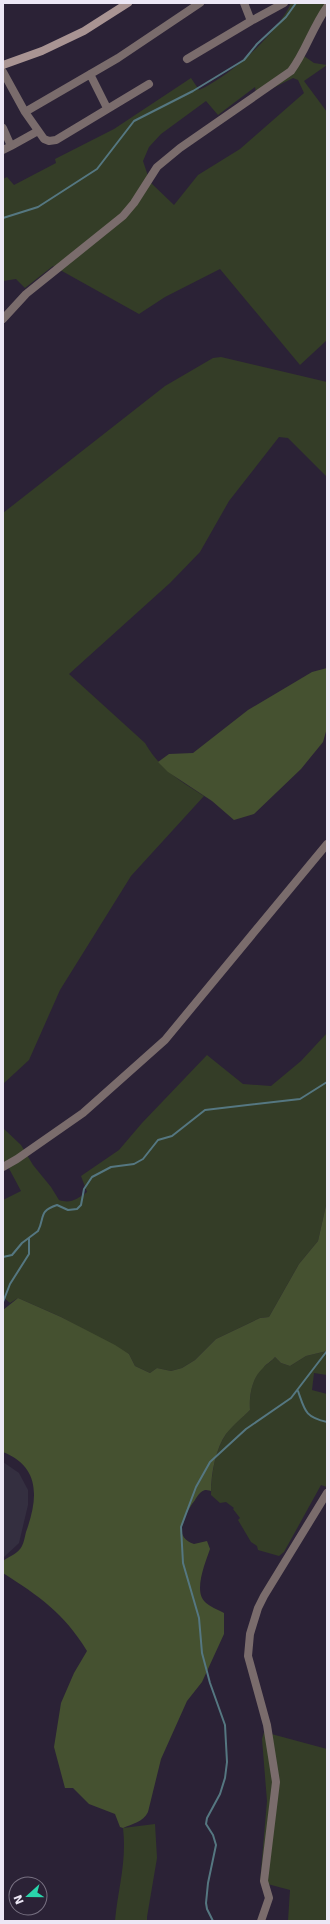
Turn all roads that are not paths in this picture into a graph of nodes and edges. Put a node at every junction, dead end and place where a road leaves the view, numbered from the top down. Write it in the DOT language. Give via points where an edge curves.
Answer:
graph roads {
  1 [pos="128,3"];
  2 [pos="200,3"];
  3 [pos="244,3"];
  4 [pos="284,3"];
  5 [pos="327,7"];
  6 [pos="252,21"];
  7 [pos="187,59"];
  8 [pos="3,65"];
  9 [pos="3,72"];
  10 [pos="90,74"];
  11 [pos="149,84"];
  12 [pos="107,108"];
  13 [pos="25,112"];
  14 [pos="3,128"];
  15 [pos="38,131"];
  16 [pos="11,146"];
  17 [pos="3,150"];
  18 [pos="3,319"];
  19 [pos="327,844"];
  20 [pos="3,1167"];
  21 [pos="327,1494"];
  22 [pos="261,1921"];
  1 -- 8 [label="street" via="70,38"];
  2 -- 10 [label="street"];
  3 -- 6 [label="street"];
  4 -- 6 [label="street"];
  5 -- 18 [label="street" via="314,26 300,59 291,70 157,167 123,216 26,294"];
  6 -- 7 [label="street"];
  9 -- 13 [label="street"];
  10 -- 12 [label="street"];
  10 -- 13 [label="street"];
  11 -- 12 [label="street"];
  12 -- 15 [label="street" via="56,140 44,139"];
  13 -- 15 [label="street"];
  14 -- 16 [label="street"];
  15 -- 16 [label="street"];
  16 -- 17 [label="street"];
  19 -- 20 [label="street" via="165,1040 83,1113"];
  21 -- 22 [label="street" via="264,1596 258,1608 249,1645 251,1670 267,1725 276,1782 264,1881 269,1898"];
}
